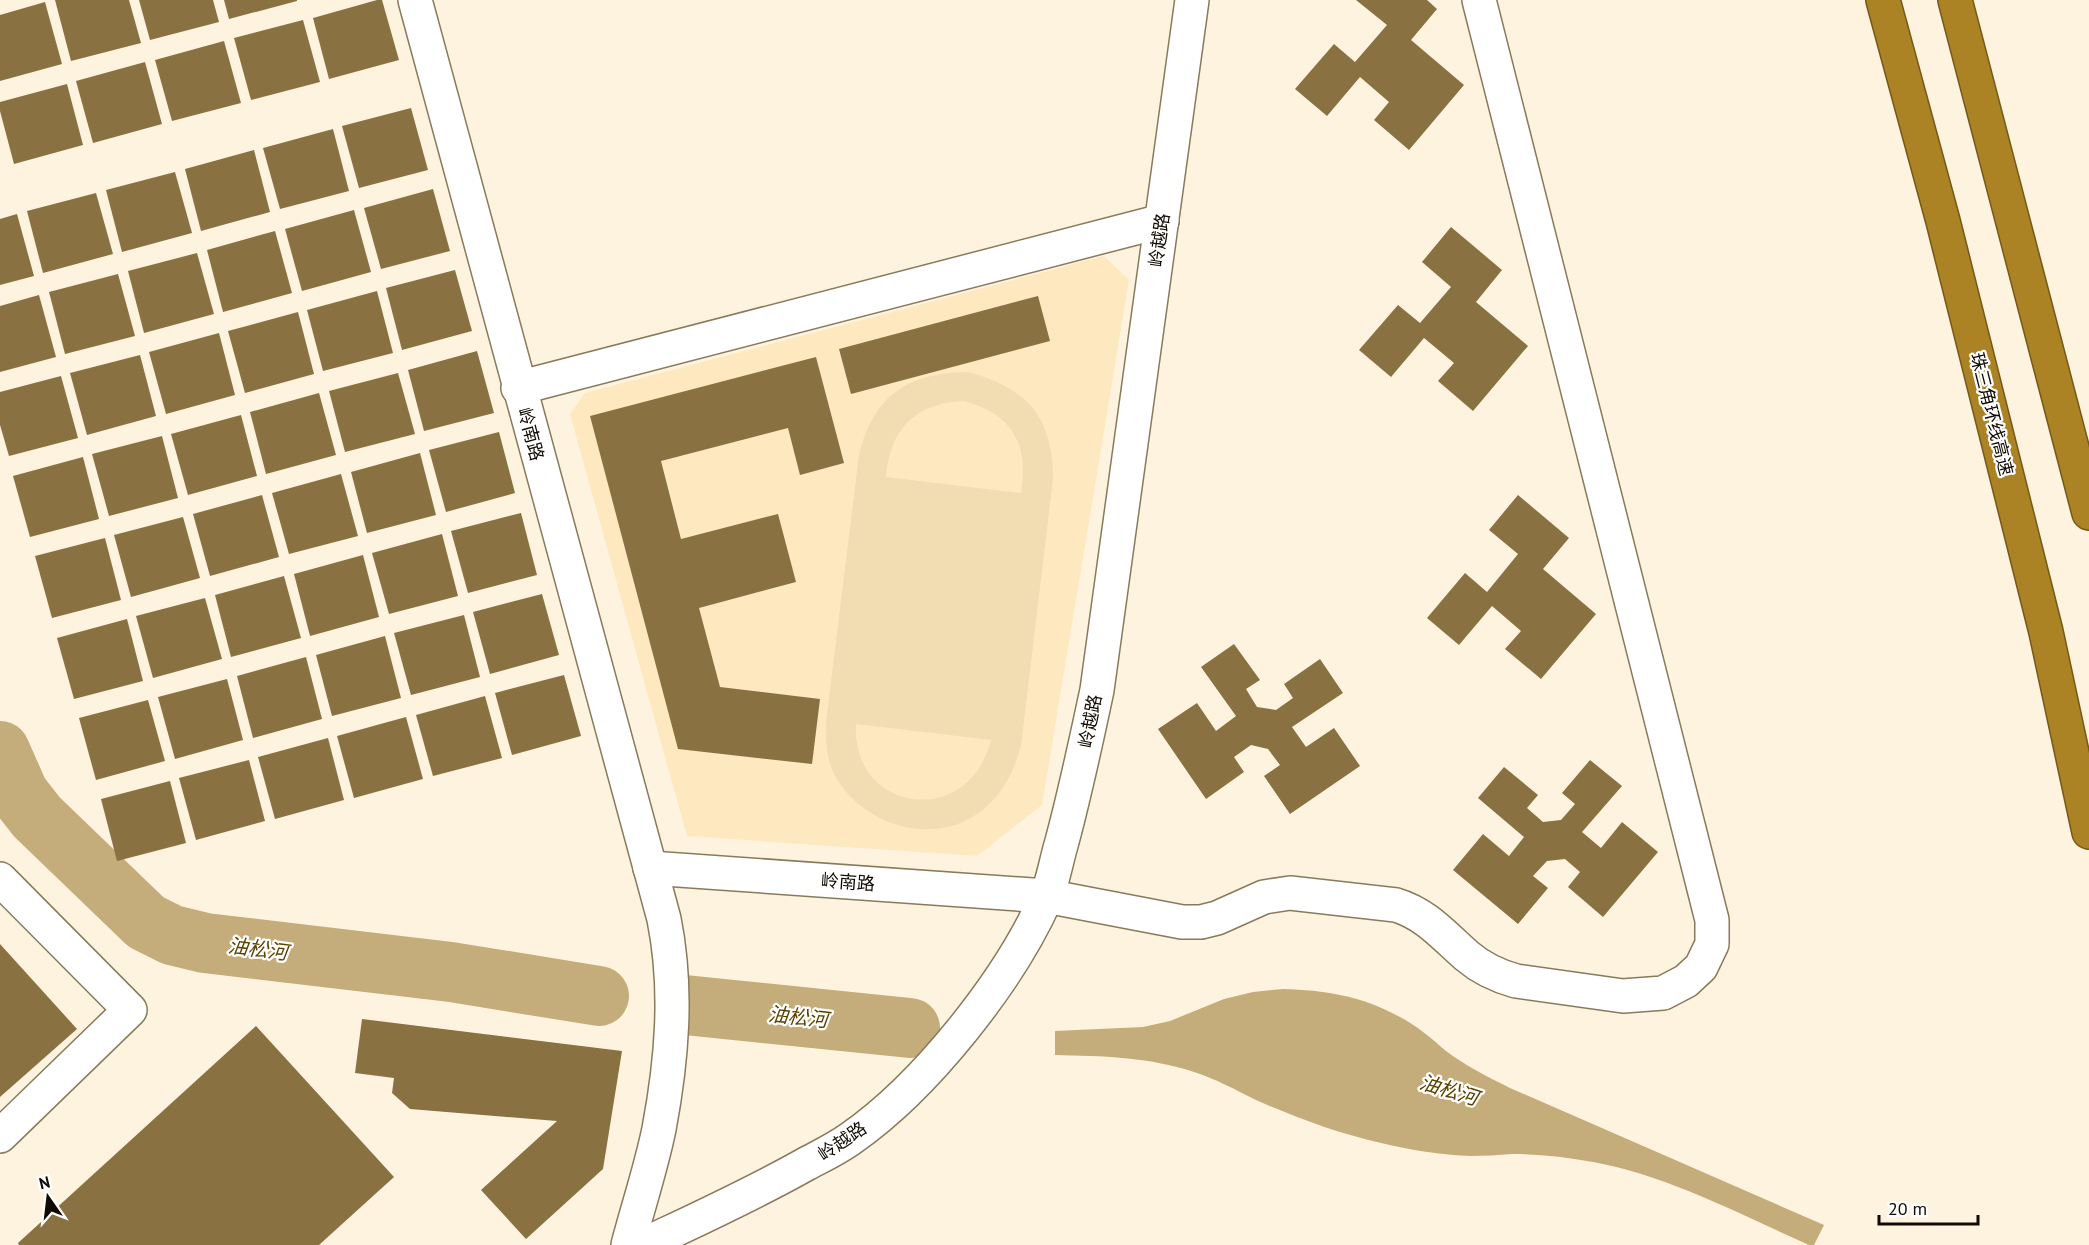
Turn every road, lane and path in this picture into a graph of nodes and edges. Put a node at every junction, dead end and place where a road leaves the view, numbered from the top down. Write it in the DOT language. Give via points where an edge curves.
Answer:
graph roads {
  1 [pos="415,0"];
  2 [pos="1192,0"];
  3 [pos="1479,0"];
  4 [pos="1884,0"];
  5 [pos="1955,0"];
  6 [pos="1162,221"];
  7 [pos="518,388"];
  8 [pos="2089,513"];
  9 [pos="2089,832"];
  10 [pos="650,868"];
  11 [pos="0,879"];
  12 [pos="1046,896"];
  13 [pos="0,1136"];
  14 [pos="628,1245"];
  15 [pos="643,1245"];
  1 -- 7 [label="street, 岭南路"];
  2 -- 6 [label="street, 岭越路"];
  3 -- 12 [label="street, 岭南路" via="1712,920 1712,944 1701,967 1686,981 1663,993 1623,996 1499,976 1468,957 1423,917 1396,905 1290,893 1264,897 1216,918 1182,922"];
  4 -- 9 [label="highway, 珠三角环线高速" via="2046,632"];
  5 -- 8 [label="highway"];
  6 -- 7 [label="street"];
  6 -- 12 [label="street, 岭越路" via="1096,690 1079,778"];
  7 -- 10 [label="street, 岭南路"];
  10 -- 12 [label="street, 岭南路"];
  10 -- 14 [label="street, 岭南路" via="670,949 671,1040 658,1131"];
  11 -- 13 [label="street" via="130,1010"];
  12 -- 15 [label="street, 岭越路" via="994,987 928,1069 890,1106 849,1140 793,1172"];
}
